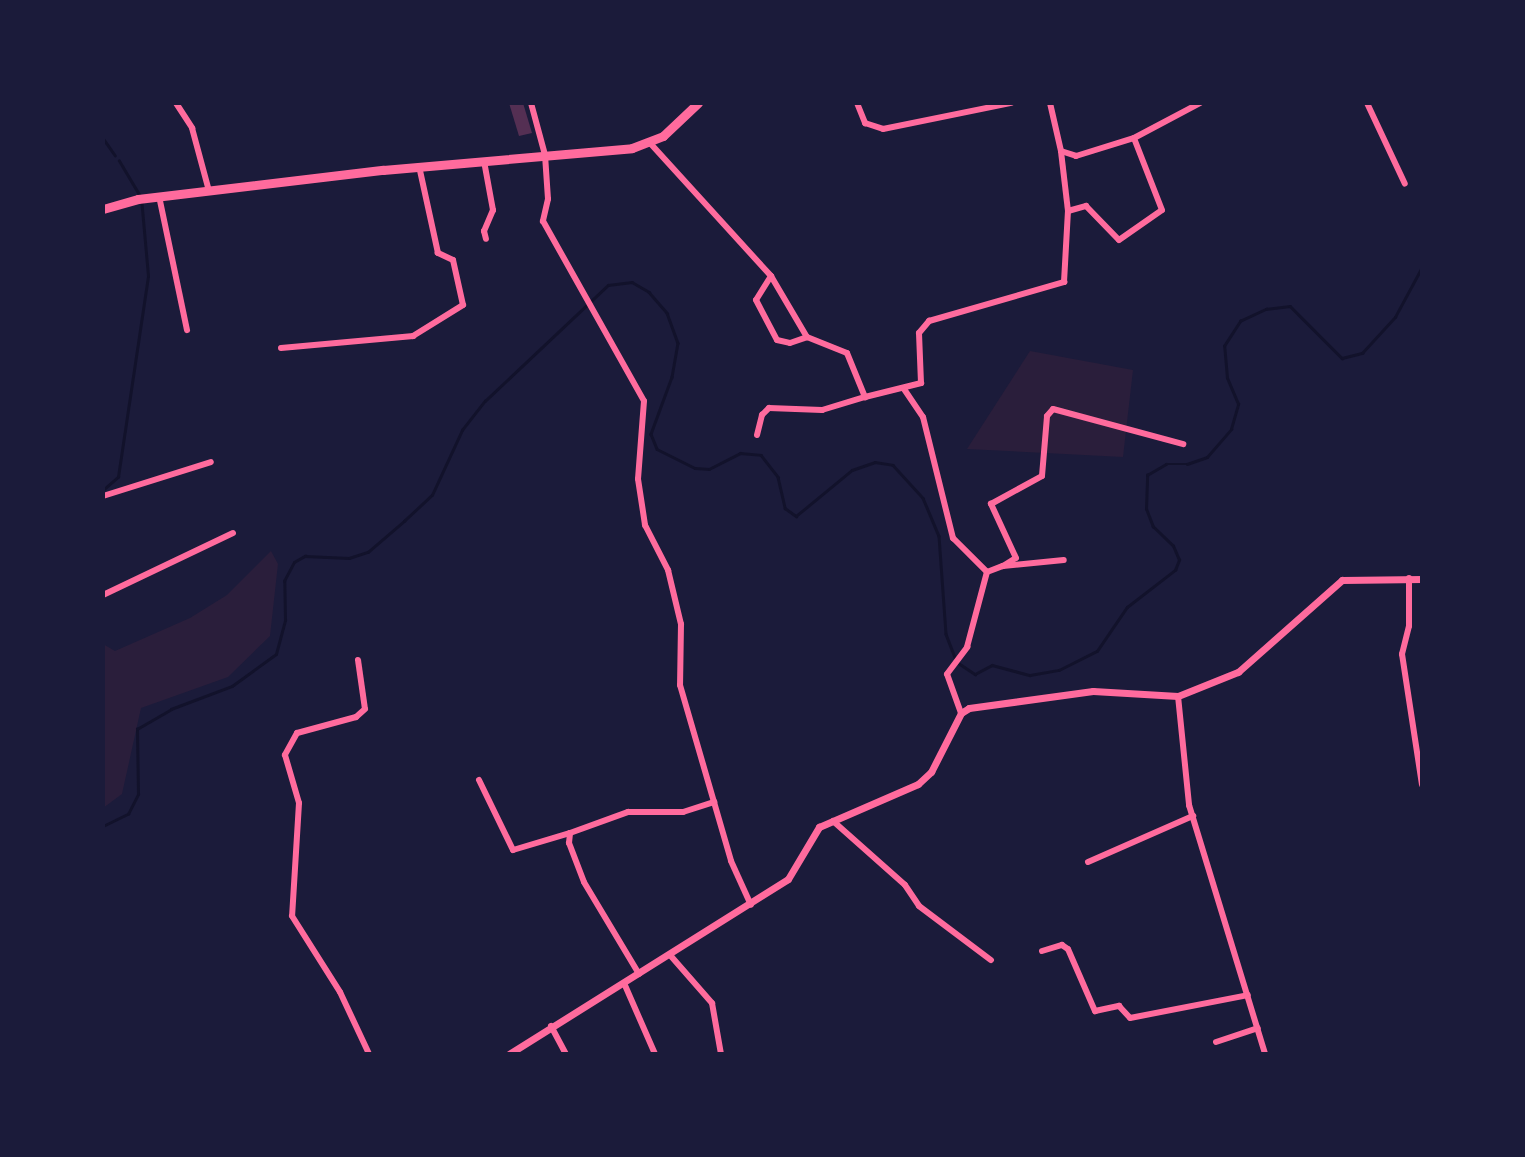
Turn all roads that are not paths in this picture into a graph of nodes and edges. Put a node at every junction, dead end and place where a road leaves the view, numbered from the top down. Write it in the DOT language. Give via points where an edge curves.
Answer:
graph roads {
  1 [pos="176,103"];
  2 [pos="531,103"];
  3 [pos="698,103"];
  4 [pos="857,103"];
  5 [pos="1011,103"];
  6 [pos="1050,103"];
  7 [pos="1200,103"];
  8 [pos="1367,103"];
  9 [pos="1134,138"];
  10 [pos="650,143"];
  11 [pos="1062,151"];
  12 [pos="545,155"];
  13 [pos="484,161"];
  14 [pos="419,166"];
  15 [pos="1405,184"];
  16 [pos="209,191"];
  17 [pos="159,196"];
  18 [pos="103,209"];
  19 [pos="1068,211"];
  20 [pos="486,239"];
  21 [pos="771,276"];
  22 [pos="187,330"];
  23 [pos="807,337"];
  24 [pos="281,348"];
  25 [pos="904,389"];
  26 [pos="865,397"];
  27 [pos="757,435"];
  28 [pos="1183,444"];
  29 [pos="211,462"];
  30 [pos="105,494"];
  31 [pos="233,533"];
  32 [pos="1064,560"];
  33 [pos="1003,566"];
  34 [pos="987,572"];
  35 [pos="1409,578"];
  36 [pos="1422,579"];
  37 [pos="103,595"];
  38 [pos="358,660"];
  39 [pos="1178,696"];
  40 [pos="961,713"];
  41 [pos="479,780"];
  42 [pos="1422,784"];
  43 [pos="714,802"];
  44 [pos="1193,816"];
  45 [pos="833,821"];
  46 [pos="570,833"];
  47 [pos="1088,862"];
  48 [pos="751,905"];
  49 [pos="1042,951"];
  50 [pos="670,955"];
  51 [pos="991,960"];
  52 [pos="639,974"];
  53 [pos="624,983"];
  54 [pos="1248,995"];
  55 [pos="551,1026"];
  56 [pos="1258,1028"];
  57 [pos="1216,1042"];
  58 [pos="369,1054"];
  59 [pos="509,1054"];
  60 [pos="566,1054"];
  61 [pos="655,1054"];
  62 [pos="721,1054"];
  63 [pos="1265,1054"];
  1 -- 16 [label="street" via="192,128"];
  2 -- 12 [label="street"];
  3 -- 10 [label="main road"];
  4 -- 5 [label="street" via="865,123 883,130"];
  6 -- 11 [label="street"];
  7 -- 9 [label="street"];
  8 -- 15 [label="street"];
  9 -- 11 [label="street" via="1076,156"];
  9 -- 19 [label="street" via="1162,210 1119,240 1086,206"];
  10 -- 12 [label="main road"];
  10 -- 21 [label="street"];
  11 -- 19 [label="street"];
  12 -- 13 [label="main road"];
  12 -- 43 [label="street" via="548,199 543,221 644,401 638,484 647,530 666,565 681,620 679,681"];
  13 -- 14 [label="main road"];
  13 -- 20 [label="street" via="493,210 484,231"];
  14 -- 16 [label="main road"];
  14 -- 24 [label="street" via="438,253 453,260 463,305 413,336"];
  16 -- 17 [label="main road"];
  17 -- 18 [label="main road"];
  17 -- 22 [label="street"];
  19 -- 25 [label="street" via="1064,282 929,321 919,333 924,378"];
  21 -- 23 [label="street"];
  21 -- 23 [label="street" via="756,300 777,340 790,343"];
  23 -- 26 [label="street" via="847,353"];
  25 -- 26 [label="street"];
  25 -- 34 [label="street" via="923,417 953,538"];
  26 -- 27 [label="street" via="822,410 769,408 762,415"];
  28 -- 33 [label="street" via="1052,409 1046,416 1042,476 991,504 1016,558"];
  29 -- 30 [label="street"];
  31 -- 37 [label="street"];
  32 -- 33 [label="street"];
  33 -- 34 [label="street"];
  34 -- 40 [label="street" via="961,657 946,679"];
  35 -- 36 [label="street"];
  35 -- 39 [label="street" via="1342,580 1238,672"];
  35 -- 42 [label="street" via="1409,626 1402,654"];
  38 -- 58 [label="street" via="366,703 362,714 297,733 285,755 299,803 291,911 340,992"];
  39 -- 40 [label="street" via="1093,691 995,702"];
  39 -- 44 [label="street"];
  40 -- 45 [label="street" via="931,772 918,784"];
  41 -- 46 [label="street" via="513,850"];
  43 -- 46 [label="street" via="683,812 628,812"];
  43 -- 48 [label="street" via="731,861"];
  44 -- 47 [label="street"];
  44 -- 54 [label="street"];
  45 -- 48 [label="street" via="813,835 794,873"];
  45 -- 51 [label="street" via="905,885 919,906"];
  46 -- 52 [label="street" via="569,843 584,882"];
  48 -- 50 [label="street"];
  49 -- 54 [label="street" via="1058,945 1068,950 1095,1011 1119,1006 1130,1018"];
  50 -- 52 [label="street"];
  50 -- 62 [label="street" via="712,1003"];
  52 -- 53 [label="street"];
  53 -- 55 [label="street"];
  53 -- 61 [label="street"];
  54 -- 56 [label="street"];
  55 -- 59 [label="street"];
  55 -- 60 [label="street"];
  56 -- 57 [label="street"];
  56 -- 63 [label="street"];
}
